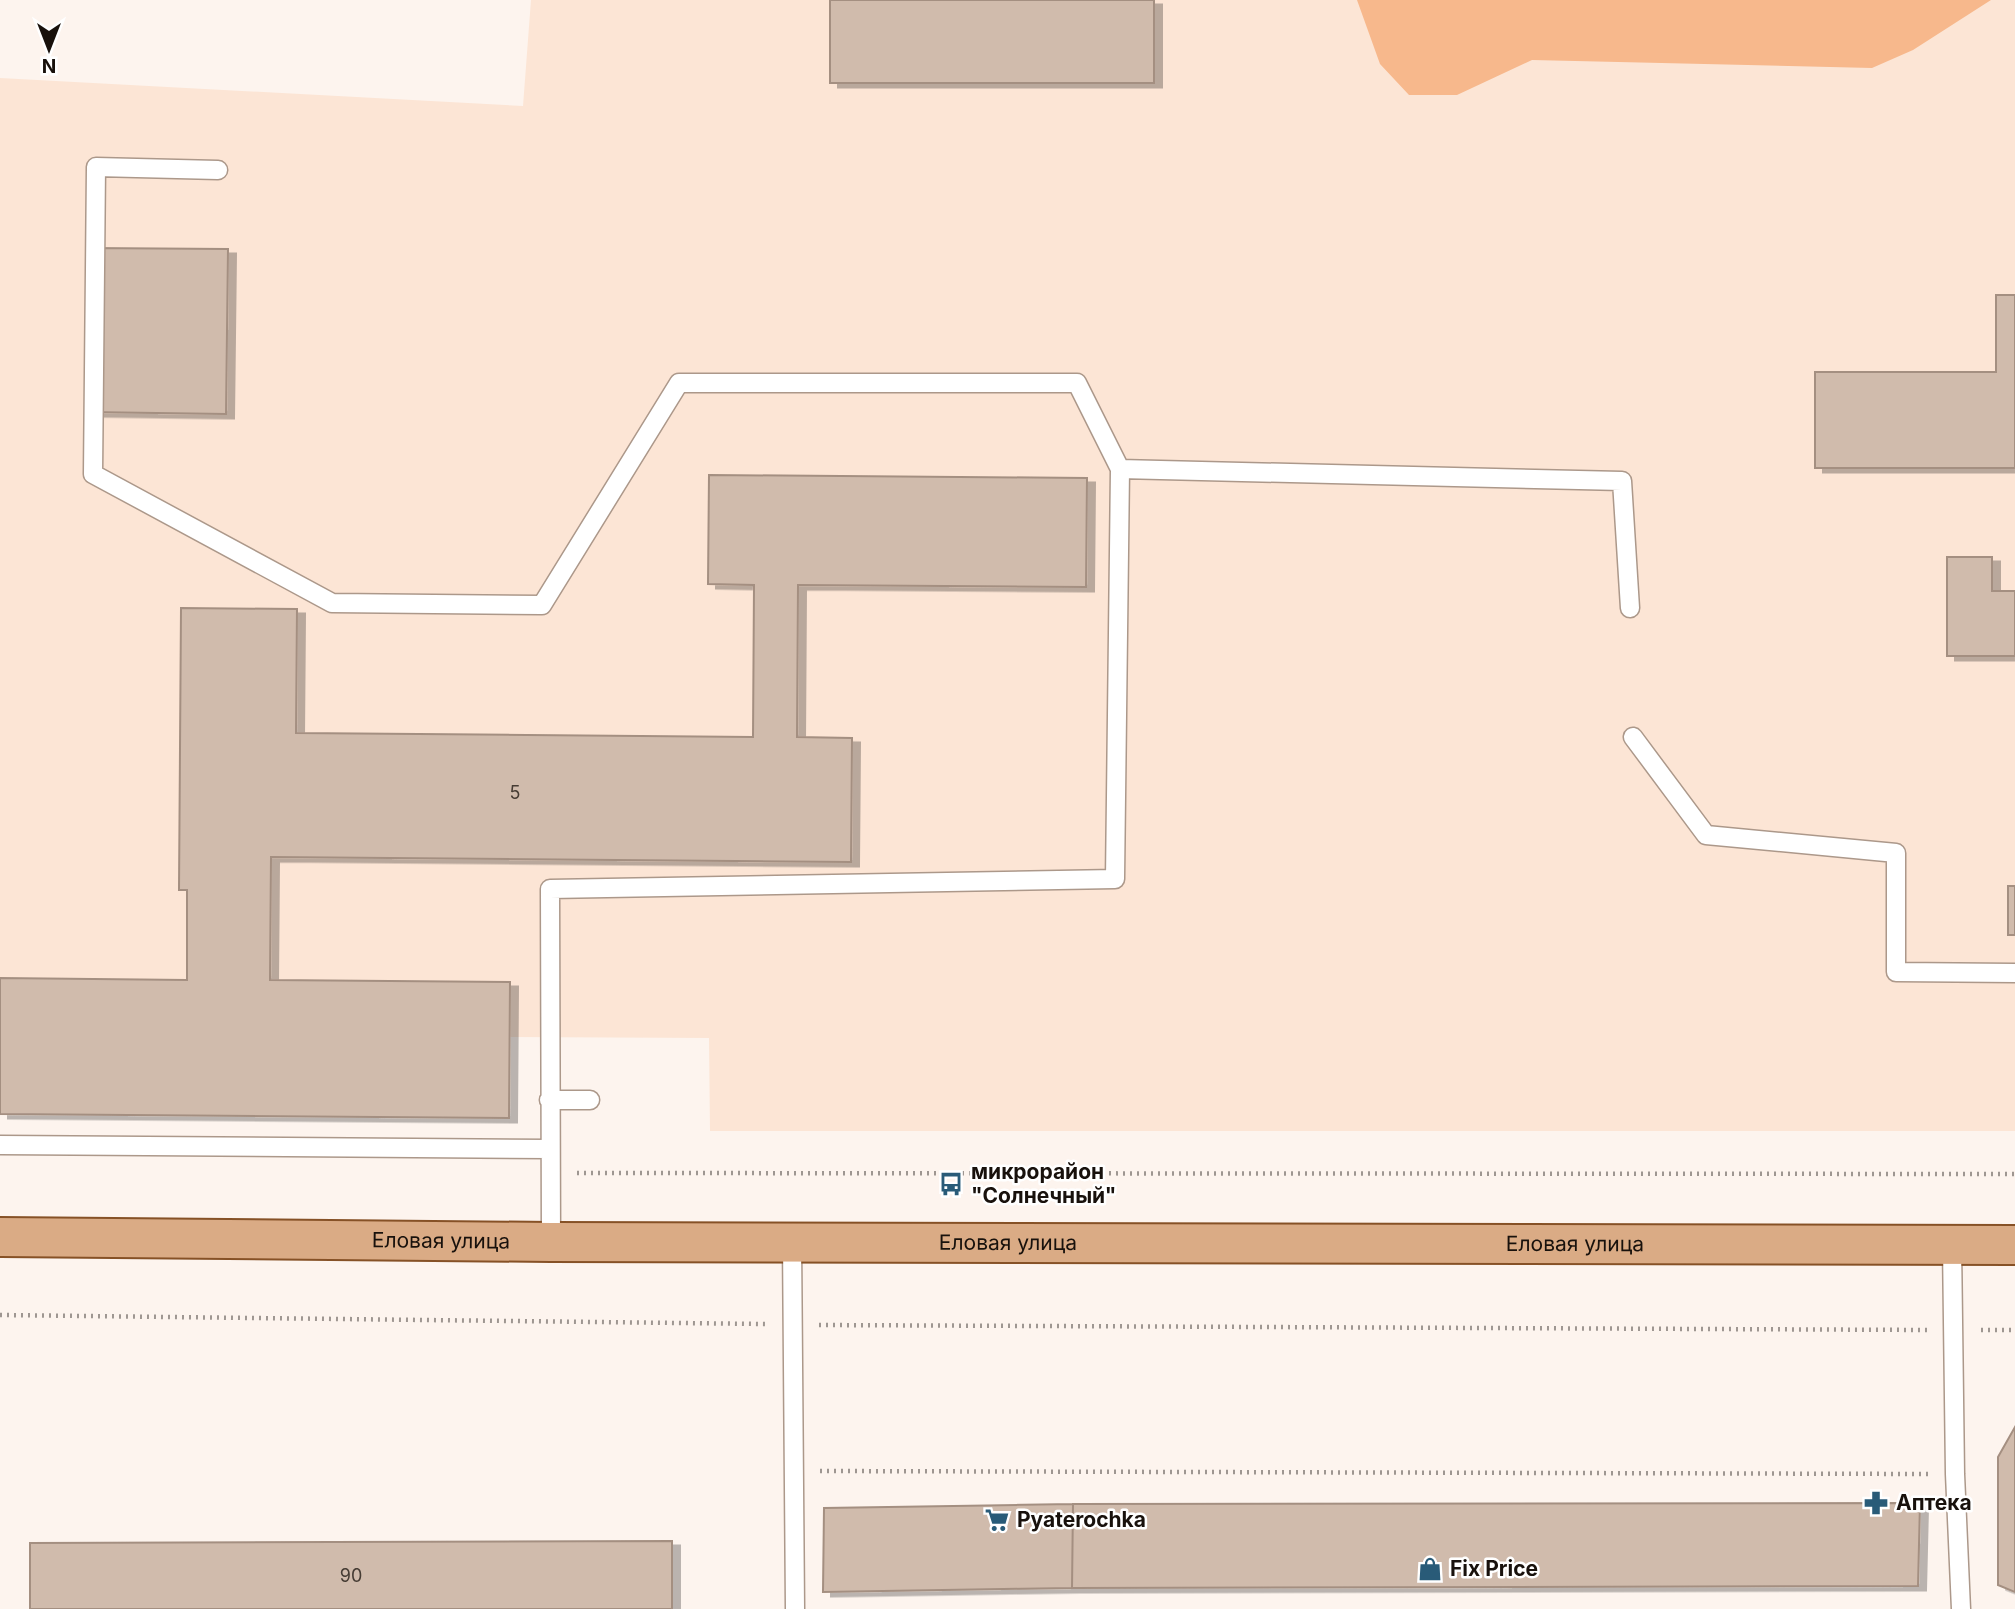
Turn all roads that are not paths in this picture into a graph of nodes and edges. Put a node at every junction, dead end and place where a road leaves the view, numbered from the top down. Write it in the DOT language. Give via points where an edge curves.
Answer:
graph roads {
  1 [pos="218,170"];
  2 [pos="1120,468"];
  3 [pos="1630,608"];
  4 [pos="1633,737"];
  5 [pos="2015,973"];
  6 [pos="550,1100"];
  7 [pos="590,1100"];
  8 [pos="0,1144"];
  9 [pos="550,1149"];
  10 [pos="0,1237"];
  11 [pos="792,1241"];
  12 [pos="551,1242"];
  13 [pos="1952,1245"];
  14 [pos="2015,1245"];
  15 [pos="795,1609"];
  16 [pos="1961,1609"];
  1 -- 2 [label="lane" via="96,167 93,474 332,603 542,605 679,383 1077,383"];
  2 -- 3 [label="lane" via="1622,481"];
  2 -- 6 [label="lane" via="1115,879 550,889"];
  4 -- 5 [label="lane" via="1706,835 1896,853 1896,972"];
  6 -- 7 [label="lane"];
  6 -- 9 [label="lane"];
  8 -- 9 [label="lane"];
  9 -- 12 [label="lane"];
  10 -- 12 [label="main road, Еловая улица"];
  11 -- 12 [label="main road, Еловая улица"];
  11 -- 13 [label="main road, Еловая улица"];
  11 -- 15 [label="lane"];
  13 -- 14 [label="main road, Еловая улица"];
  13 -- 16 [label="lane"];
}
